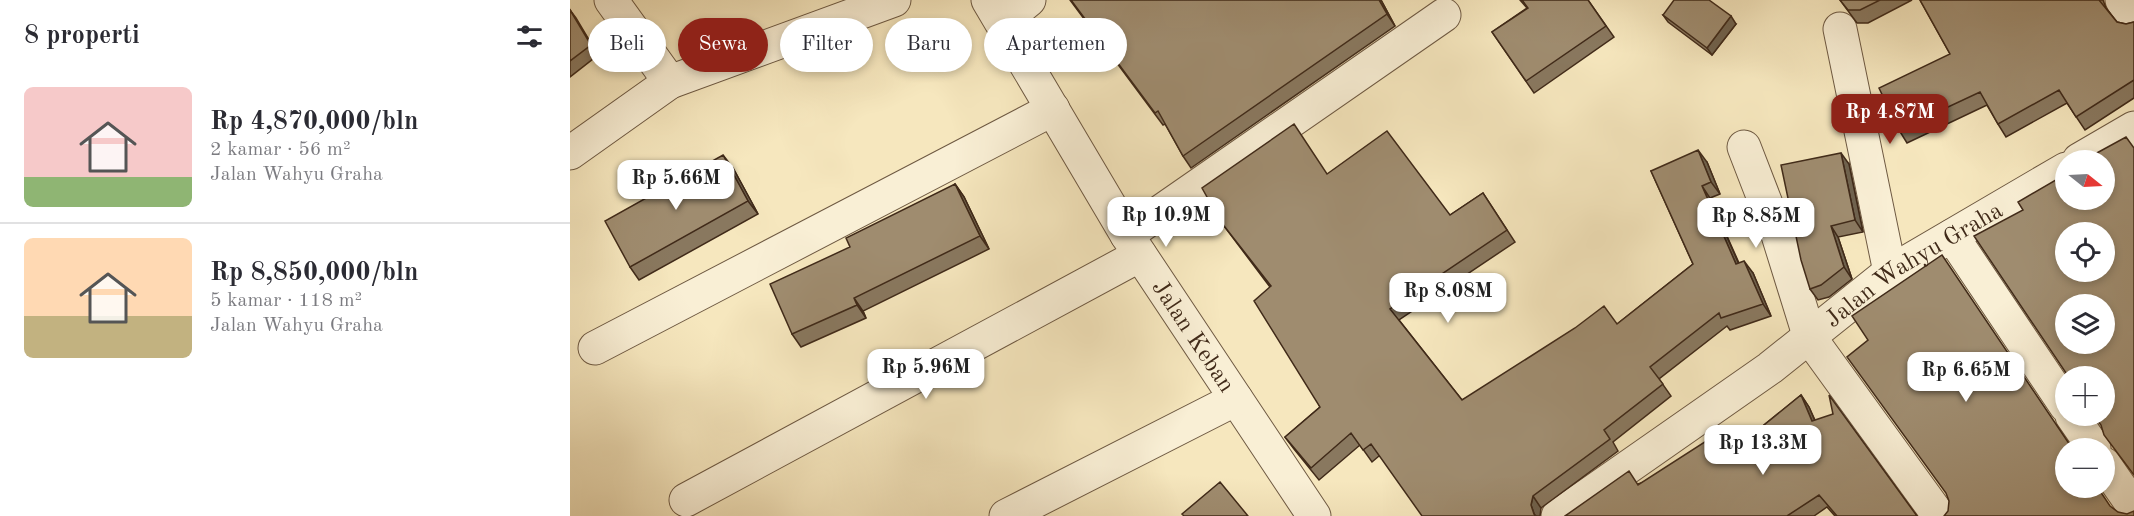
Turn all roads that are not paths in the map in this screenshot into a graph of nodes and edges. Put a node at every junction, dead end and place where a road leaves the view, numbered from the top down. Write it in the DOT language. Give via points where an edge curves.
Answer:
graph roads {
  1 [pos="610,0"];
  2 [pos="894,0"];
  3 [pos="1029,0"];
  4 [pos="2122,0"];
  5 [pos="995,11"];
  6 [pos="1444,15"];
  7 [pos="2134,18"];
  8 [pos="1840,29"];
  9 [pos="670,82"];
  10 [pos="1053,109"];
  11 [pos="2134,128"];
  12 [pos="1743,147"];
  13 [pos="2096,150"];
  14 [pos="570,153"];
  15 [pos="2055,175"];
  16 [pos="1952,236"];
  17 [pos="1134,245"];
  18 [pos="1890,272"];
  19 [pos="1810,338"];
  20 [pos="595,348"];
  21 [pos="2055,390"];
  22 [pos="1236,399"];
  23 [pos="2115,480"];
  24 [pos="686,500"];
  25 [pos="1049,507"];
  26 [pos="2134,507"];
  27 [pos="1006,516"];
  28 [pos="1314,516"];
  29 [pos="1558,516"];
  30 [pos="1939,516"];
  1 -- 9 [label="street"];
  2 -- 9 [label="street"];
  3 -- 5 [label="street"];
  4 -- 7 [label="street"];
  5 -- 10 [label="street, Jalan Keban"];
  6 -- 17 [label="street"];
  8 -- 18 [label="street"];
  9 -- 14 [label="street"];
  10 -- 17 [label="street, Jalan Keban"];
  10 -- 20 [label="street"];
  11 -- 13 [label="street"];
  12 -- 19 [label="street" via="1778,235"];
  15 -- 16 [label="street, Jalan Wahyu Graha"];
  16 -- 18 [label="street, Jalan Wahyu Graha"];
  16 -- 21 [label="street"];
  17 -- 22 [label="street, Jalan Keban"];
  17 -- 24 [label="street"];
  18 -- 19 [label="street, Jalan Wahyu Graha"];
  19 -- 29 [label="street, Jalan Wahyu Graha"];
  19 -- 30 [label="street"];
  22 -- 25 [label="street"];
  22 -- 28 [label="street, Jalan Keban"];
  23 -- 26 [label="street"];
  25 -- 27 [label="street"];
}
